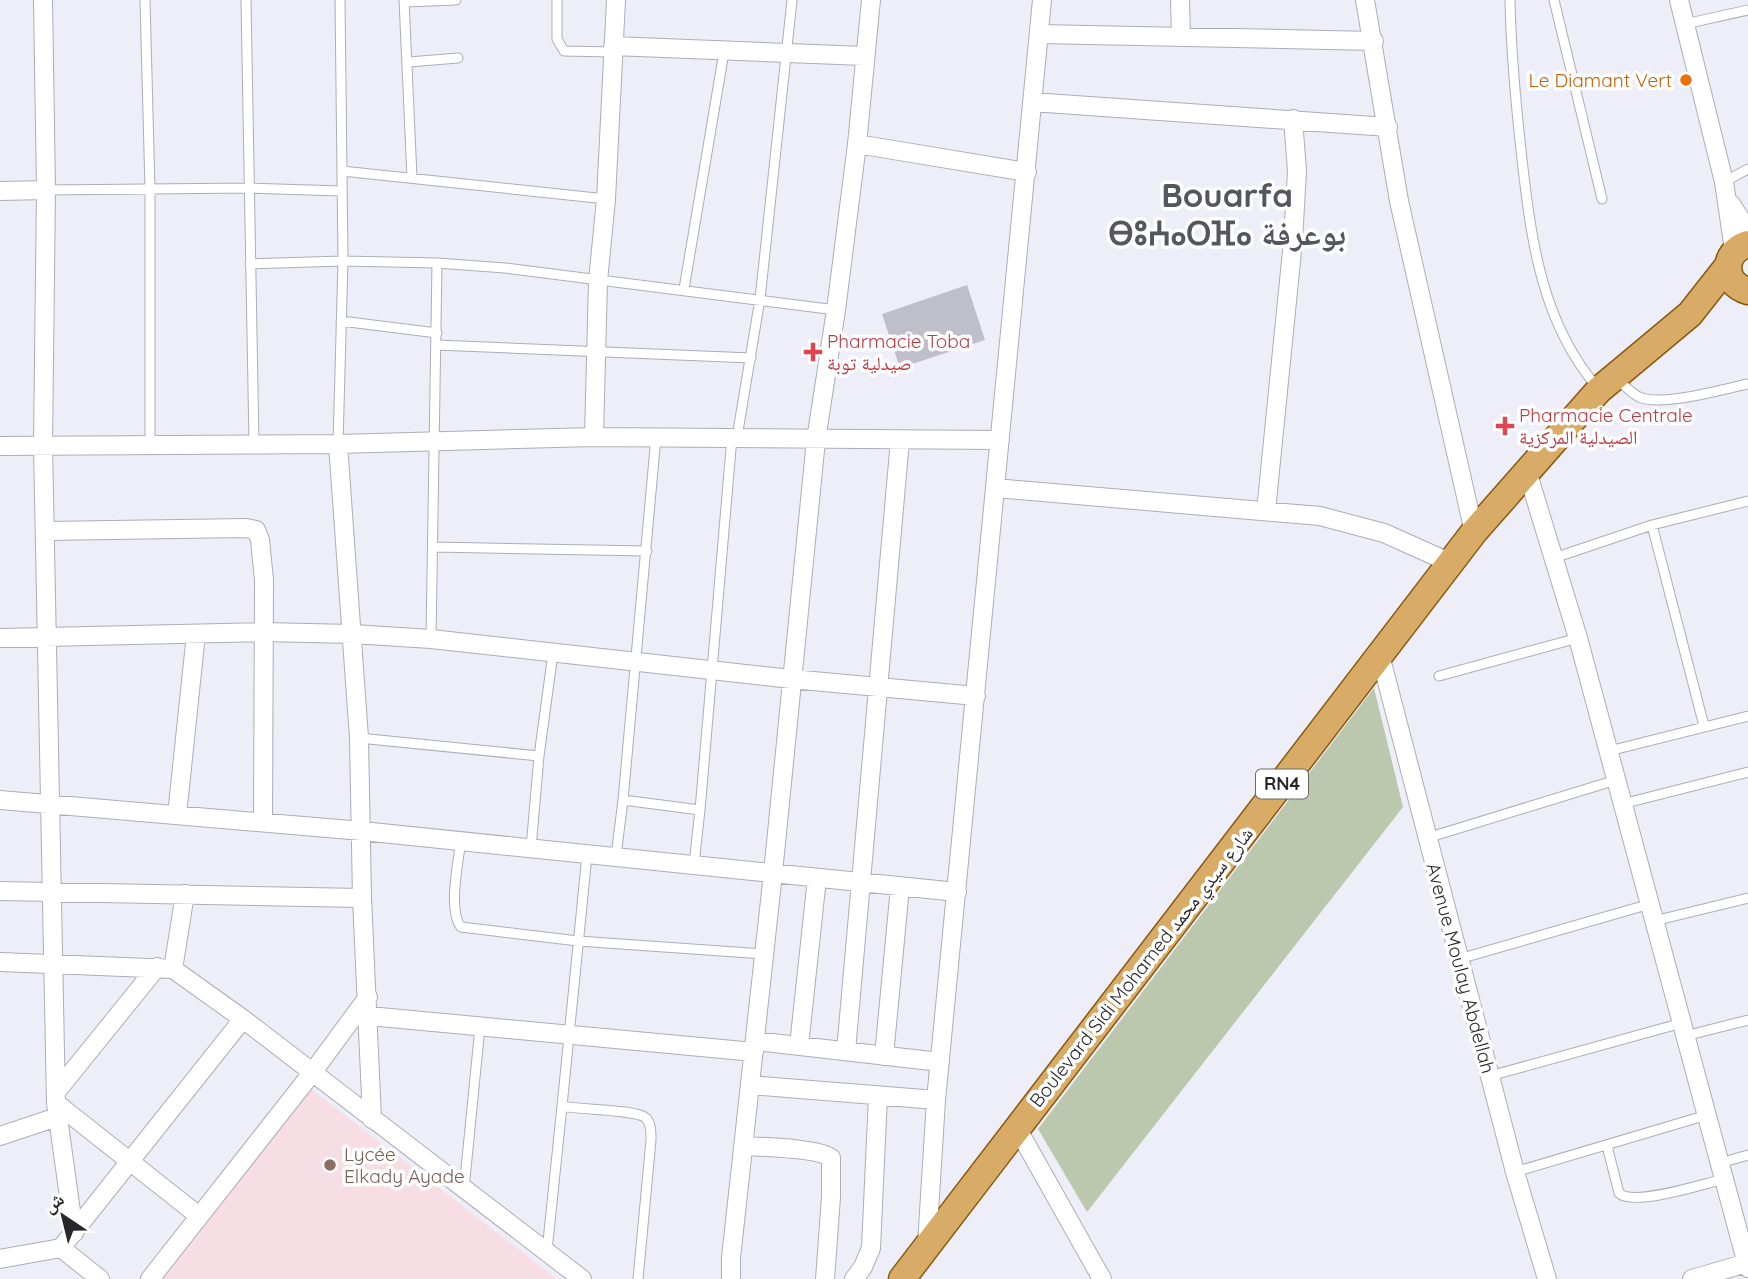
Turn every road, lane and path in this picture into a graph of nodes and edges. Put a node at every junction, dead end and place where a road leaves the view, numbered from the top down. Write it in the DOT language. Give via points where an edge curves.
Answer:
graph roads {
  1 [pos="43,0"];
  2 [pos="145,0"];
  3 [pos="246,0"];
  4 [pos="340,0"];
  5 [pos="456,0"];
  6 [pos="557,0"];
  7 [pos="616,0"];
  8 [pos="792,0"];
  9 [pos="871,0"];
  10 [pos="1042,0"];
  11 [pos="1180,0"];
  12 [pos="1365,0"];
  13 [pos="1510,0"];
  14 [pos="1554,0"];
  15 [pos="1679,0"];
  16 [pos="405,1"];
  17 [pos="1748,10"];
  18 [pos="1685,24"];
  19 [pos="1039,34"];
  20 [pos="1181,37"];
  21 [pos="1374,41"];
  22 [pos="613,49"];
  23 [pos="724,52"];
  24 [pos="787,54"];
  25 [pos="864,56"];
  26 [pos="457,58"];
  27 [pos="409,62"];
  28 [pos="1032,102"];
  29 [pos="1293,119"];
  30 [pos="1388,127"];
  31 [pos="857,144"];
  32 [pos="1748,169"];
  33 [pos="342,172"];
  34 [pos="1027,172"];
  35 [pos="412,177"];
  36 [pos="249,188"];
  37 [pos="150,189"];
  38 [pos="46,190"];
  39 [pos="0,191"];
  40 [pos="341,191"];
  41 [pos="1726,191"];
  42 [pos="606,199"];
  43 [pos="1602,199"];
  44 [pos="1739,248"];
  45 [pos="343,261"];
  46 [pos="437,262"];
  47 [pos="250,264"];
  48 [pos="598,281"];
  49 [pos="684,289"];
  50 [pos="1747,291"];
  51 [pos="760,299"];
  52 [pos="836,310"];
  53 [pos="1690,314"];
  54 [pos="341,321"];
  55 [pos="437,333"];
  56 [pos="436,345"];
  57 [pos="596,353"];
  58 [pos="751,358"];
  59 [pos="1606,383"];
  60 [pos="1748,384"];
  61 [pos="594,437"];
  62 [pos="656,437"];
  63 [pos="734,437"];
  64 [pos="435,440"];
  65 [pos="816,440"];
  66 [pos="900,440"];
  67 [pos="1000,440"];
  68 [pos="150,444"];
  69 [pos="254,444"];
  70 [pos="338,444"];
  71 [pos="43,445"];
  72 [pos="0,446"];
  73 [pos="1527,471"];
  74 [pos="995,488"];
  75 [pos="1748,500"];
  76 [pos="1266,511"];
  77 [pos="1652,525"];
  78 [pos="45,531"];
  79 [pos="1474,533"];
  80 [pos="434,547"];
  81 [pos="647,551"];
  82 [pos="1553,558"];
  83 [pos="1451,563"];
  84 [pos="264,632"];
  85 [pos="196,634"];
  86 [pos="353,634"];
  87 [pos="47,636"];
  88 [pos="0,638"];
  89 [pos="1578,638"];
  90 [pos="431,639"];
  91 [pos="552,653"];
  92 [pos="1380,655"];
  93 [pos="636,662"];
  94 [pos="711,671"];
  95 [pos="1439,676"];
  96 [pos="792,679"];
  97 [pos="877,688"];
  98 [pos="976,696"];
  99 [pos="1748,716"];
  100 [pos="1704,726"];
  101 [pos="359,738"];
  102 [pos="1609,751"];
  103 [pos="539,756"];
  104 [pos="1748,772"];
  105 [pos="1616,780"];
  106 [pos="0,800"];
  107 [pos="623,800"];
  108 [pos="50,803"];
  109 [pos="1622,804"];
  110 [pos="700,810"];
  111 [pos="177,815"];
  112 [pos="262,822"];
  113 [pos="362,831"];
  114 [pos="1427,838"];
  115 [pos="461,841"];
  116 [pos="531,848"];
  117 [pos="587,855"];
  118 [pos="616,856"];
  119 [pos="694,864"];
  120 [pos="773,873"];
  121 [pos="817,878"];
  122 [pos="860,883"];
  123 [pos="900,887"];
  124 [pos="0,891"];
  125 [pos="51,892"];
  126 [pos="957,892"];
  127 [pos="185,894"];
  128 [pos="362,898"];
  129 [pos="1748,898"];
  130 [pos="1652,912"];
  131 [pos="578,941"];
  132 [pos="764,954"];
  133 [pos="1459,959"];
  134 [pos="0,962"];
  135 [pos="54,963"];
  136 [pos="165,968"];
  137 [pos="368,997"];
  138 [pos="369,1016"];
  139 [pos="243,1019"];
  140 [pos="1748,1020"];
  141 [pos="480,1027"];
  142 [pos="1683,1029"];
  143 [pos="570,1035"];
  144 [pos="799,1046"];
  145 [pos="754,1047"];
  146 [pos="846,1052"];
  147 [pos="884,1056"];
  148 [pos="940,1062"];
  149 [pos="312,1073"];
  150 [pos="1490,1076"];
  151 [pos="750,1085"];
  152 [pos="878,1096"];
  153 [pos="936,1100"];
  154 [pos="56,1104"];
  155 [pos="562,1106"];
  156 [pos="1707,1115"];
  157 [pos="372,1119"];
  158 [pos="1017,1128"];
  159 [pos="0,1136"];
  160 [pos="744,1146"];
  161 [pos="1607,1146"];
  162 [pos="1748,1155"];
  163 [pos="128,1162"];
  164 [pos="1722,1171"];
  165 [pos="1516,1172"];
  166 [pos="464,1189"];
  167 [pos="199,1216"];
  168 [pos="74,1233"];
  169 [pos="928,1244"];
  170 [pos="61,1248"];
  171 [pos="547,1252"];
  172 [pos="1746,1256"];
  173 [pos="0,1259"];
  174 [pos="100,1279"];
  175 [pos="150,1279"];
  176 [pos="582,1279"];
  177 [pos="638,1279"];
  178 [pos="731,1279"];
  179 [pos="825,1279"];
  180 [pos="854,1279"];
  181 [pos="902,1279"];
  182 [pos="1102,1279"];
  183 [pos="1547,1279"];
  184 [pos="1692,1279"];
  1 -- 38 [label="street"];
  2 -- 37 [label="lane"];
  3 -- 36 [label="lane"];
  4 -- 33 [label="lane"];
  5 -- 16 [label="lane"];
  6 -- 22 [label="lane" via="557,39 564,51"];
  7 -- 22 [label="street"];
  8 -- 24 [label="lane"];
  9 -- 25 [label="street"];
  10 -- 19 [label="street"];
  11 -- 20 [label="street"];
  12 -- 21 [label="street"];
  13 -- 59 [label="lane" via="1514,88 1536,260 1566,345 1580,367"];
  14 -- 43 [label="lane"];
  15 -- 18 [label="street"];
  16 -- 27 [label="lane"];
  17 -- 18 [label="lane"];
  18 -- 41 [label="street"];
  19 -- 20 [label="street"];
  19 -- 28 [label="street"];
  20 -- 21 [label="street"];
  21 -- 30 [label="street"];
  22 -- 23 [label="street"];
  22 -- 42 [label="street"];
  23 -- 24 [label="street"];
  23 -- 49 [label="lane"];
  24 -- 25 [label="street"];
  24 -- 51 [label="lane"];
  25 -- 31 [label="street"];
  26 -- 27 [label="lane"];
  27 -- 35 [label="lane"];
  28 -- 29 [label="street"];
  28 -- 34 [label="street"];
  29 -- 30 [label="street"];
  29 -- 76 [label="street" via="1297,171 1293,241"];
  30 -- 79 [label="street" via="1399,201"];
  31 -- 34 [label="street"];
  31 -- 52 [label="street"];
  32 -- 41 [label="lane"];
  33 -- 35 [label="lane"];
  33 -- 40 [label="lane"];
  34 -- 67 [label="street"];
  35 -- 42 [label="lane"];
  36 -- 37 [label="lane"];
  36 -- 40 [label="lane"];
  36 -- 47 [label="lane"];
  37 -- 38 [label="lane"];
  37 -- 68 [label="lane"];
  38 -- 39 [label="street"];
  38 -- 71 [label="street"];
  40 -- 45 [label="lane"];
  41 -- 44 [label="street"];
  42 -- 48 [label="street"];
  44 -- 50 [label="main road, RN4" via="1732,282"];
  44 -- 53 [label="main road, RN4"];
  45 -- 46 [label="lane"];
  45 -- 47 [label="lane"];
  45 -- 54 [label="lane"];
  46 -- 48 [label="lane"];
  46 -- 55 [label="lane"];
  47 -- 69 [label="lane"];
  48 -- 49 [label="lane"];
  48 -- 57 [label="street"];
  49 -- 51 [label="lane"];
  50 -- 53 [label="main road, RN4"];
  51 -- 52 [label="lane"];
  51 -- 58 [label="lane"];
  52 -- 65 [label="street"];
  53 -- 59 [label="main road, Boulevard Sidi Mohamed شارع سيدي محمد / RN4"];
  54 -- 55 [label="lane"];
  54 -- 70 [label="lane"];
  55 -- 56 [label="lane"];
  56 -- 57 [label="lane"];
  56 -- 64 [label="lane"];
  57 -- 58 [label="lane"];
  57 -- 61 [label="street"];
  58 -- 63 [label="lane"];
  59 -- 60 [label="lane" via="1652,400"];
  59 -- 73 [label="main road, Boulevard Sidi Mohamed شارع سيدي محمد / RN4"];
  61 -- 62 [label="street"];
  61 -- 64 [label="street"];
  62 -- 63 [label="street"];
  62 -- 81 [label="lane"];
  63 -- 65 [label="street"];
  63 -- 94 [label="lane"];
  64 -- 70 [label="street"];
  64 -- 80 [label="lane"];
  65 -- 66 [label="street"];
  65 -- 96 [label="street"];
  66 -- 67 [label="street"];
  66 -- 97 [label="street"];
  67 -- 74 [label="street"];
  68 -- 69 [label="street"];
  68 -- 71 [label="street"];
  69 -- 70 [label="street"];
  70 -- 86 [label="street"];
  71 -- 72 [label="street"];
  71 -- 78 [label="street"];
  73 -- 79 [label="main road, Boulevard Sidi Mohamed شارع سيدي محمد / RN4"];
  73 -- 82 [label="street"];
  74 -- 76 [label="street"];
  74 -- 98 [label="street"];
  75 -- 77 [label="lane"];
  76 -- 83 [label="street" via="1363,525"];
  77 -- 82 [label="lane"];
  77 -- 100 [label="lane"];
  78 -- 84 [label="street" via="252,528 258,534 263,559"];
  78 -- 87 [label="street"];
  79 -- 83 [label="main road, Boulevard Sidi Mohamed شارع سيدي محمد / RN4"];
  80 -- 81 [label="lane"];
  80 -- 90 [label="lane"];
  81 -- 93 [label="lane"];
  82 -- 89 [label="street"];
  83 -- 92 [label="main road, Boulevard Sidi Mohamed شارع سيدي محمد / RN4"];
  84 -- 85 [label="street"];
  84 -- 86 [label="street"];
  84 -- 112 [label="street"];
  85 -- 87 [label="street"];
  85 -- 111 [label="street"];
  86 -- 90 [label="street"];
  86 -- 101 [label="street"];
  87 -- 88 [label="street"];
  87 -- 108 [label="street"];
  89 -- 95 [label="lane"];
  89 -- 102 [label="street"];
  90 -- 91 [label="street"];
  91 -- 93 [label="street"];
  91 -- 103 [label="lane"];
  92 -- 114 [label="street, Avenue Moulay Abdellah"];
  92 -- 158 [label="main road, Boulevard Sidi Mohamed شارع سيدي محمد / RN4"];
  93 -- 94 [label="street"];
  93 -- 107 [label="lane"];
  94 -- 96 [label="street"];
  94 -- 110 [label="lane"];
  96 -- 97 [label="street"];
  96 -- 120 [label="street"];
  97 -- 98 [label="street"];
  97 -- 122 [label="street"];
  98 -- 126 [label="street"];
  99 -- 100 [label="lane"];
  100 -- 102 [label="lane"];
  101 -- 103 [label="lane"];
  101 -- 113 [label="street"];
  102 -- 105 [label="street"];
  103 -- 116 [label="lane"];
  104 -- 109 [label="lane"];
  105 -- 109 [label="street"];
  105 -- 114 [label="lane"];
  106 -- 108 [label="street"];
  107 -- 110 [label="lane"];
  107 -- 118 [label="lane"];
  108 -- 111 [label="street"];
  108 -- 125 [label="street"];
  109 -- 130 [label="street"];
  110 -- 119 [label="lane"];
  111 -- 112 [label="street"];
  112 -- 113 [label="street"];
  113 -- 115 [label="street"];
  113 -- 128 [label="street"];
  114 -- 133 [label="street, Avenue Moulay Abdellah"];
  115 -- 116 [label="street"];
  115 -- 131 [label="lane" via="455,914 461,926"];
  116 -- 117 [label="street"];
  117 -- 118 [label="street"];
  117 -- 131 [label="lane"];
  118 -- 119 [label="street"];
  119 -- 120 [label="street"];
  120 -- 121 [label="street"];
  120 -- 132 [label="street"];
  121 -- 122 [label="street"];
  121 -- 144 [label="street"];
  122 -- 123 [label="street"];
  122 -- 146 [label="street"];
  123 -- 126 [label="street"];
  123 -- 147 [label="street"];
  124 -- 125 [label="street"];
  125 -- 127 [label="street"];
  125 -- 135 [label="street"];
  126 -- 148 [label="street"];
  127 -- 128 [label="street"];
  127 -- 136 [label="street"];
  128 -- 137 [label="street"];
  129 -- 130 [label="lane"];
  130 -- 133 [label="lane"];
  130 -- 142 [label="street"];
  131 -- 132 [label="lane"];
  131 -- 143 [label="lane"];
  132 -- 145 [label="street"];
  133 -- 150 [label="street, Avenue Moulay Abdellah"];
  134 -- 135 [label="street"];
  135 -- 136 [label="street"];
  135 -- 154 [label="street"];
  136 -- 139 [label="street"];
  136 -- 154 [label="street"];
  137 -- 138 [label="street"];
  137 -- 149 [label="street"];
  138 -- 141 [label="street"];
  138 -- 157 [label="street"];
  139 -- 149 [label="street"];
  139 -- 163 [label="street"];
  140 -- 142 [label="lane"];
  141 -- 143 [label="street"];
  141 -- 166 [label="lane"];
  142 -- 150 [label="lane"];
  142 -- 156 [label="street"];
  143 -- 145 [label="street"];
  143 -- 155 [label="lane"];
  144 -- 145 [label="street"];
  144 -- 146 [label="street"];
  145 -- 151 [label="street"];
  146 -- 147 [label="street"];
  147 -- 148 [label="street"];
  148 -- 153 [label="street"];
  149 -- 157 [label="street"];
  149 -- 167 [label="street"];
  150 -- 165 [label="street, Avenue Moulay Abdellah"];
  151 -- 152 [label="street"];
  151 -- 160 [label="street"];
  152 -- 153 [label="street"];
  152 -- 180 [label="street" via="871,1248"];
  153 -- 169 [label="street"];
  154 -- 159 [label="street"];
  154 -- 163 [label="street"];
  154 -- 168 [label="street"];
  155 -- 171 [label="lane"];
  155 -- 177 [label="lane" via="630,1113 650,1124"];
  156 -- 161 [label="lane"];
  156 -- 164 [label="street"];
  157 -- 166 [label="street"];
  158 -- 169 [label="main road, Boulevard Sidi Mohamed شارع سيدي محمد / RN4"];
  158 -- 182 [label="street"];
  160 -- 178 [label="street"];
  160 -- 179 [label="street" via="802,1150 831,1158"];
  161 -- 164 [label="lane" via="1619,1193 1626,1198 1643,1198"];
  161 -- 165 [label="lane"];
  162 -- 164 [label="lane"];
  163 -- 167 [label="street"];
  163 -- 168 [label="street"];
  164 -- 172 [label="street"];
  165 -- 183 [label="street, Avenue Moulay Abdellah"];
  166 -- 171 [label="street"];
  167 -- 175 [label="street"];
  168 -- 170 [label="street"];
  169 -- 181 [label="main road, Boulevard Sidi Mohamed شارع سيدي محمد / RN4"];
  170 -- 173 [label="street"];
  170 -- 174 [label="street"];
  171 -- 176 [label="street"];
  172 -- 184 [label="street"];
}
